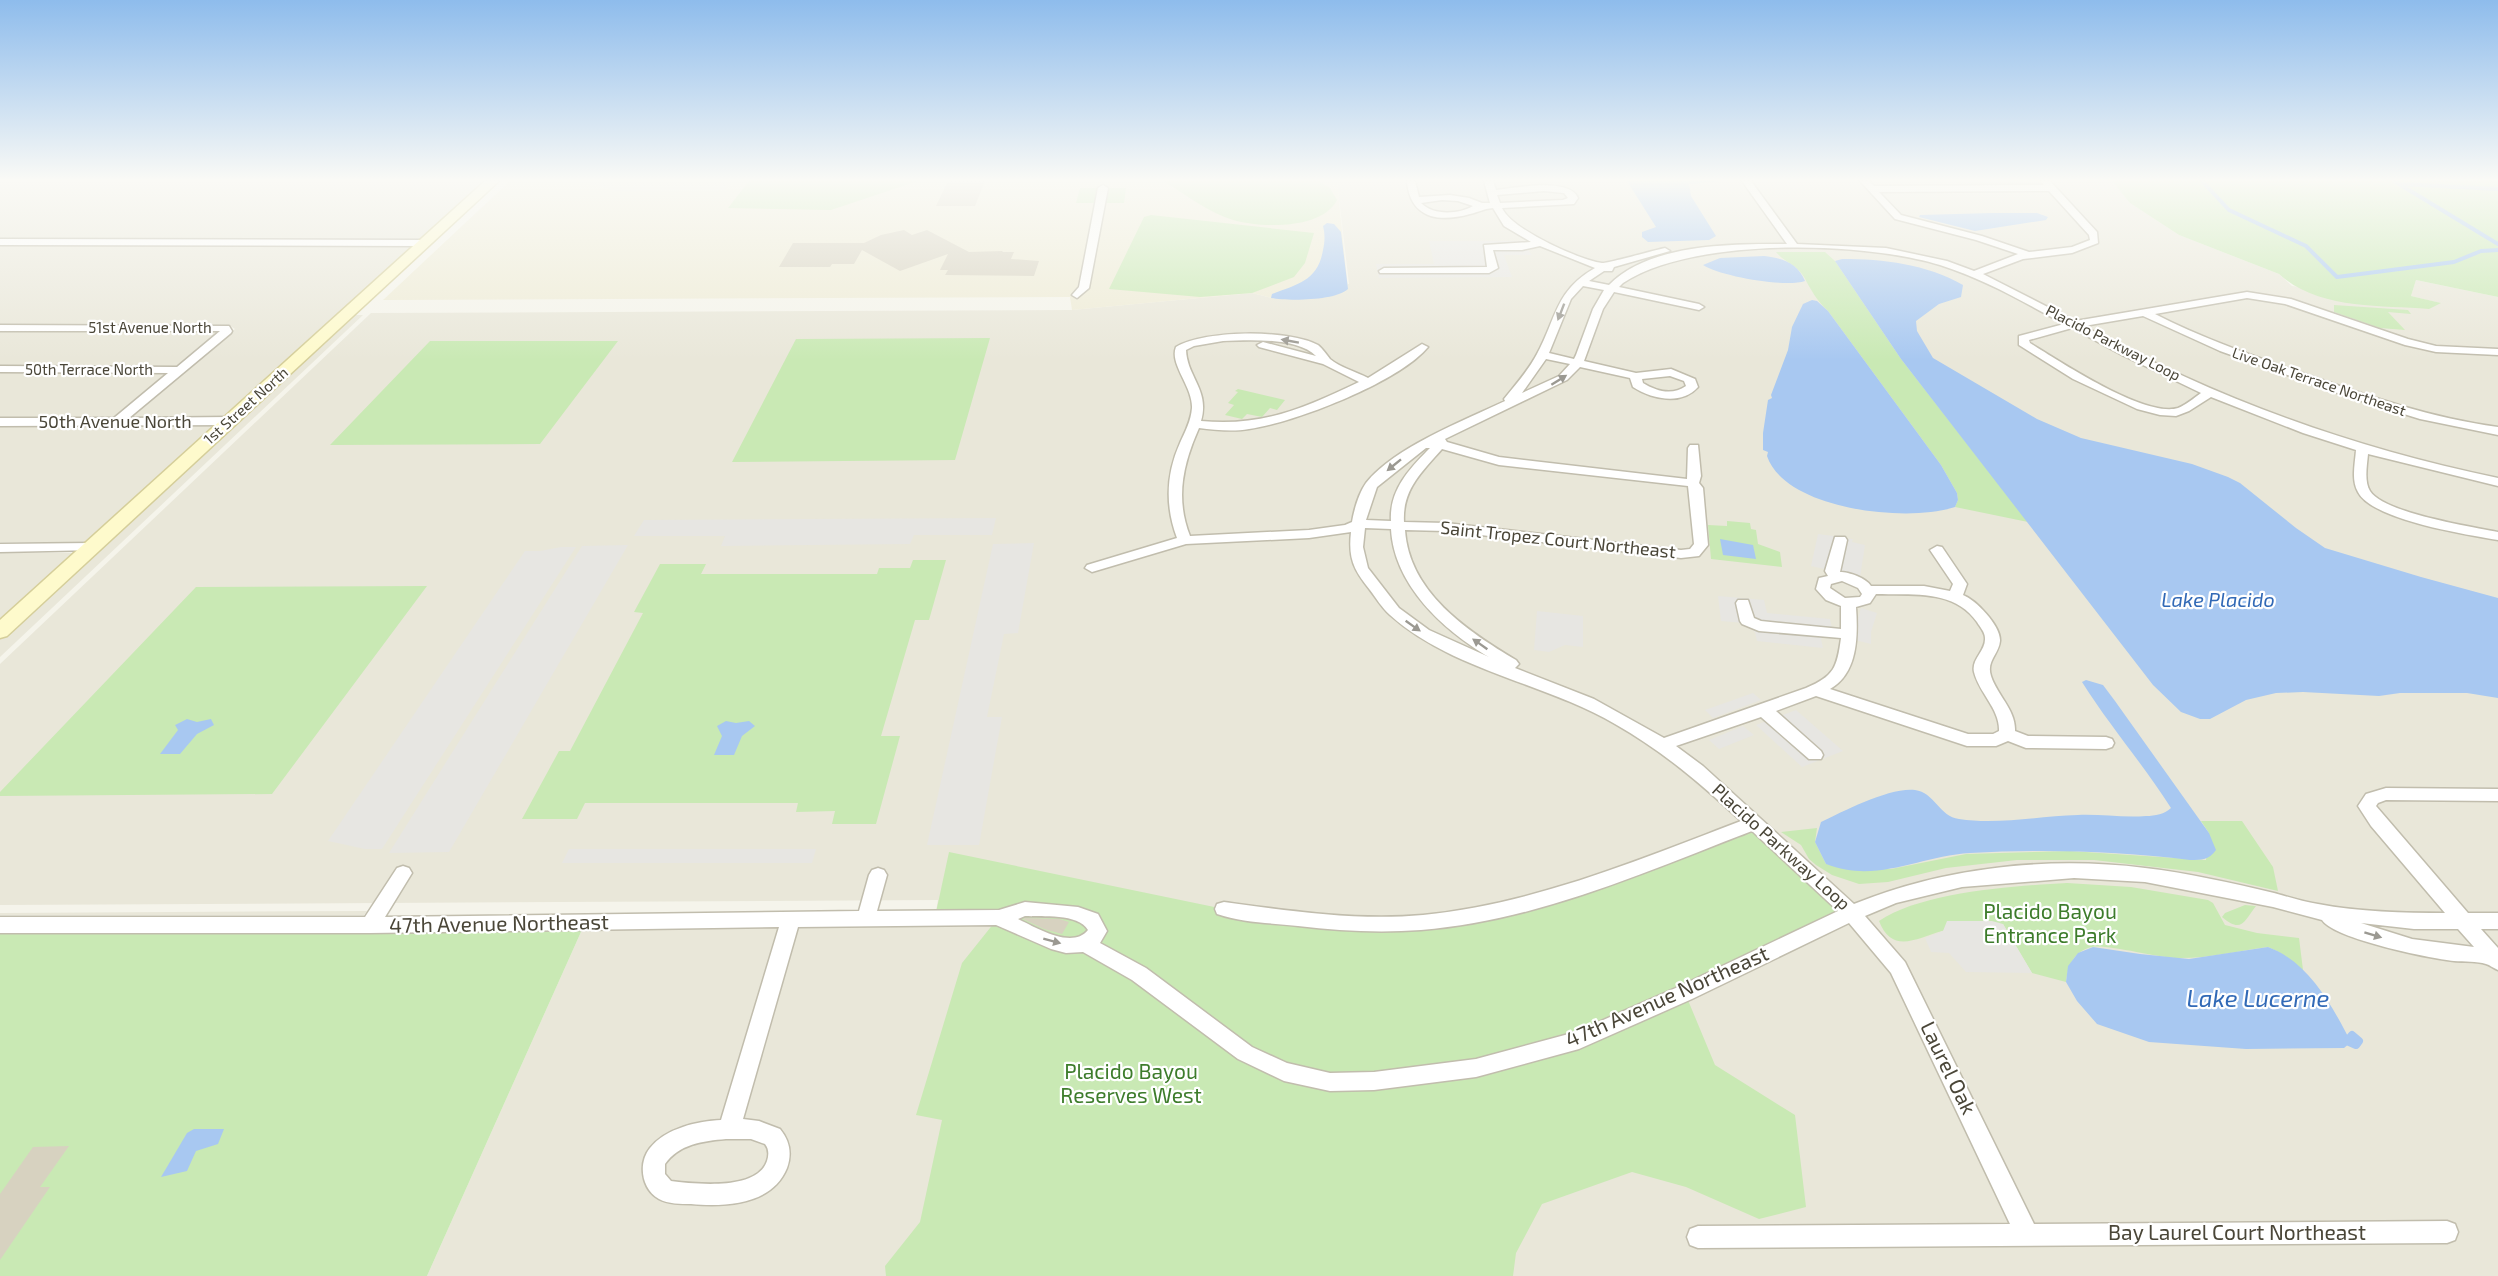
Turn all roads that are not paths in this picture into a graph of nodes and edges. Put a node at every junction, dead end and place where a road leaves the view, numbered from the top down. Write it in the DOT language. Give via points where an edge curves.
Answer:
graph roads {
  1 [pos="427,241"];
  2 [pos="1093,241"];
  3 [pos="1540,241"];
  4 [pos="1790,241"];
  5 [pos="1986,241"];
  6 [pos="2096,241"];
  7 [pos="0,242"];
  8 [pos="1543,242"];
  9 [pos="424,243"];
  10 [pos="1794,246"];
  11 [pos="1722,248"];
  12 [pos="2029,255"];
  13 [pos="1603,267"];
  14 [pos="1384,271"];
  15 [pos="1975,274"];
  16 [pos="1628,276"];
  17 [pos="1580,282"];
  18 [pos="1611,289"];
  19 [pos="1077,296"];
  20 [pos="1699,307"];
  21 [pos="2145,313"];
  22 [pos="2072,325"];
  23 [pos="0,328"];
  24 [pos="1422,347"];
  25 [pos="2498,352"];
  26 [pos="1543,355"];
  27 [pos="1578,363"];
  28 [pos="0,369"];
  29 [pos="178,370"];
  30 [pos="1636,376"];
  31 [pos="1367,382"];
  32 [pos="2212,391"];
  33 [pos="1506,404"];
  34 [pos="230,421"];
  35 [pos="0,422"];
  36 [pos="116,422"];
  37 [pos="1194,424"];
  38 [pos="2498,431"];
  39 [pos="1442,440"];
  40 [pos="1694,448"];
  41 [pos="2362,450"];
  42 [pos="2498,482"];
  43 [pos="1692,483"];
  44 [pos="1353,526"];
  45 [pos="1396,526"];
  46 [pos="2498,536"];
  47 [pos="1185,540"];
  48 [pos="1840,540"];
  49 [pos="92,547"];
  50 [pos="0,548"];
  51 [pos="1937,550"];
  52 [pos="1092,568"];
  53 [pos="1835,576"];
  54 [pos="1868,590"];
  55 [pos="1955,598"];
  56 [pos="1743,603"];
  57 [pos="1848,603"];
  58 [pos="0,631"];
  59 [pos="1847,634"];
  60 [pos="1548,686"];
  61 [pos="1815,690"];
  62 [pos="1764,710"];
  63 [pos="2007,735"];
  64 [pos="2106,743"];
  65 [pos="1662,745"];
  66 [pos="1815,755"];
  67 [pos="2498,795"];
  68 [pos="1754,823"];
  69 [pos="403,873"];
  70 [pos="878,875"];
  71 [pos="1224,909"];
  72 [pos="2319,912"];
  73 [pos="1852,913"];
  74 [pos="999,917"];
  75 [pos="866,919"];
  76 [pos="791,920"];
  77 [pos="2463,921"];
  78 [pos="2498,921"];
  79 [pos="0,926"];
  80 [pos="370,926"];
  81 [pos="1086,944"];
  82 [pos="2496,958"];
  83 [pos="729,1130"];
  84 [pos="2447,1232"];
  85 [pos="2027,1234"];
  86 [pos="1698,1238"];
  1 -- 9 [label="street, 1st Street North"];
  2 -- 19 [label="street" via="1084,288"];
  3 -- 8 [label="street"];
  4 -- 10 [label="street"];
  5 -- 12 [label="street"];
  6 -- 12 [label="street" via="2080,248"];
  7 -- 9 [label="street"];
  8 -- 13 [label="street"];
  8 -- 14 [label="street" via="1487,248 1493,268 1489,270"];
  9 -- 34 [label="street, 1st Street North"];
  10 -- 11 [label="street, Placido Parkway Loop"];
  10 -- 15 [label="street, Placido Parkway Loop" via="1887,251"];
  11 -- 13 [label="street, Placido Parkway Loop" via="1666,251"];
  11 -- 16 [label="street, Placido Parkway Loop" via="1656,262"];
  12 -- 15 [label="street"];
  13 -- 16 [label="street"];
  13 -- 17 [label="street, Placido Parkway Loop"];
  15 -- 22 [label="street, Placido Parkway Loop"];
  16 -- 18 [label="street, Placido Parkway Loop"];
  17 -- 18 [label="street"];
  17 -- 26 [label="street, Placido Parkway Loop, one-way" via="1566,298"];
  18 -- 20 [label="street"];
  18 -- 27 [label="street, Placido Parkway Loop" via="1603,297"];
  21 -- 22 [label="street"];
  21 -- 25 [label="street" via="2247,295 2267,296 2425,347"];
  21 -- 38 [label="street, Live Oak Terrace Northeast" via="2197,338 2380,405 2458,426"];
  22 -- 32 [label="street, Placido Parkway Loop"];
  22 -- 32 [label="street" via="2023,338 2025,345 2144,408 2178,412"];
  23 -- 29 [label="street, 51st Avenue North" via="225,328 227,331"];
  24 -- 31 [label="street" via="1407,362"];
  26 -- 27 [label="street"];
  26 -- 33 [label="street, Placido Parkway Loop" via="1528,382"];
  27 -- 30 [label="street"];
  33 -- 27 [label="street, Placido Parkway Loop, one-way" via="1563,378"];
  28 -- 29 [label="street, 50th Terrace North"];
  29 -- 36 [label="street, 51st Avenue North"];
  31 -- 37 [label="street" via="1274,421 1239,426"];
  31 -- 37 [label="street" via="1327,362 1246,339 1207,339 1180,350 1182,363 1197,392"];
  32 -- 41 [label="street, Placido Parkway Loop"];
  33 -- 39 [label="street, Placido Parkway Loop"];
  34 -- 36 [label="street, 50th Avenue North"];
  34 -- 49 [label="street, 1st Street North"];
  35 -- 36 [label="street, 50th Avenue North"];
  37 -- 47 [label="street" via="1173,490 1177,523"];
  39 -- 43 [label="street" via="1471,455 1499,461"];
  39 -- 44 [label="street, Placido Parkway Loop, one-way" via="1422,445 1371,486"];
  39 -- 45 [label="street, Placido Parkway Loop" via="1405,485"];
  40 -- 43 [label="street, Saint Tropez Court Northeast"];
  41 -- 42 [label="street, Placido Parkway Loop"];
  41 -- 46 [label="street" via="2362,488 2375,502 2432,522"];
  43 -- 45 [label="street, Saint Tropez Court Northeast" via="1696,488 1702,540 1699,550 1688,554 1446,527"];
  44 -- 45 [label="street, Saint Tropez Court Northeast"];
  44 -- 47 [label="street, Saint Tropez Court Northeast" via="1309,534"];
  44 -- 60 [label="street, Placido Parkway Loop, one-way" via="1357,561 1371,585 1394,611 1441,642"];
  60 -- 45 [label="street, Placido Parkway Loop, one-way" via="1477,643 1434,607 1407,566"];
  47 -- 52 [label="street, Saint Tropez Court Northeast"];
  48 -- 53 [label="street" via="1832,571"];
  49 -- 50 [label="street"];
  49 -- 58 [label="street, 1st Street North"];
  51 -- 55 [label="street" via="1960,584"];
  53 -- 54 [label="street" via="1851,578"];
  53 -- 57 [label="street" via="1824,580 1822,589 1832,598"];
  54 -- 55 [label="street" via="1932,592"];
  54 -- 57 [label="street" via="1865,600"];
  55 -- 63 [label="street" via="1974,607 1992,634 1993,644 1981,670 2007,719"];
  56 -- 59 [label="street" via="1747,621 1758,626"];
  57 -- 59 [label="street"];
  59 -- 61 [label="street" via="1844,666 1839,675"];
  60 -- 65 [label="street, Placido Parkway Loop" via="1620,718"];
  61 -- 62 [label="street"];
  61 -- 63 [label="street" via="1966,740 1996,740"];
  62 -- 65 [label="street"];
  62 -- 66 [label="street"];
  63 -- 64 [label="street" via="2026,742"];
  65 -- 68 [label="street, Placido Parkway Loop" via="1698,770"];
  67 -- 77 [label="street" via="2386,794 2372,798 2367,806"];
  68 -- 71 [label="street" via="1526,905 1449,920 1324,923"];
  68 -- 73 [label="street, Placido Parkway Loop"];
  69 -- 80 [label="street"];
  70 -- 75 [label="street"];
  72 -- 73 [label="street, Placido Parkway Loop" via="2145,875 2074,871 1956,881 1893,896"];
  72 -- 77 [label="street, Placido Parkway Loop" via="2414,921"];
  72 -- 82 [label="street, Placido Parkway Loop, one-way" via="2350,928 2387,939"];
  73 -- 81 [label="street, 47th Avenue Northeast" via="1579,1040 1476,1068 1374,1081 1330,1082 1284,1072 1245,1053 1139,974"];
  73 -- 85 [label="street, Laurel Oak" via="1898,968"];
  74 -- 75 [label="street, 47th Avenue Northeast"];
  74 -- 81 [label="street, 47th Avenue Northeast, one-way" via="1050,941 1073,946"];
  74 -- 81 [label="street, 47th Avenue Northeast" via="1024,909 1078,914 1091,919 1098,931"];
  75 -- 76 [label="street, 47th Avenue Northeast"];
  76 -- 80 [label="street, 47th Avenue Northeast"];
  76 -- 83 [label="street"];
  77 -- 78 [label="street, Placido Parkway Loop"];
  77 -- 82 [label="street"];
  79 -- 80 [label="street, 47th Avenue Northeast"];
  83 -- 83 [label="street" via="768,1133 777,1142 777,1168 767,1180 733,1193 665,1191 655,1181 652,1171 656,1157 666,1146 702,1131"];
  84 -- 85 [label="street, Bay Laurel Court Northeast"];
  85 -- 86 [label="street, Bay Laurel Court Northeast"];
}
